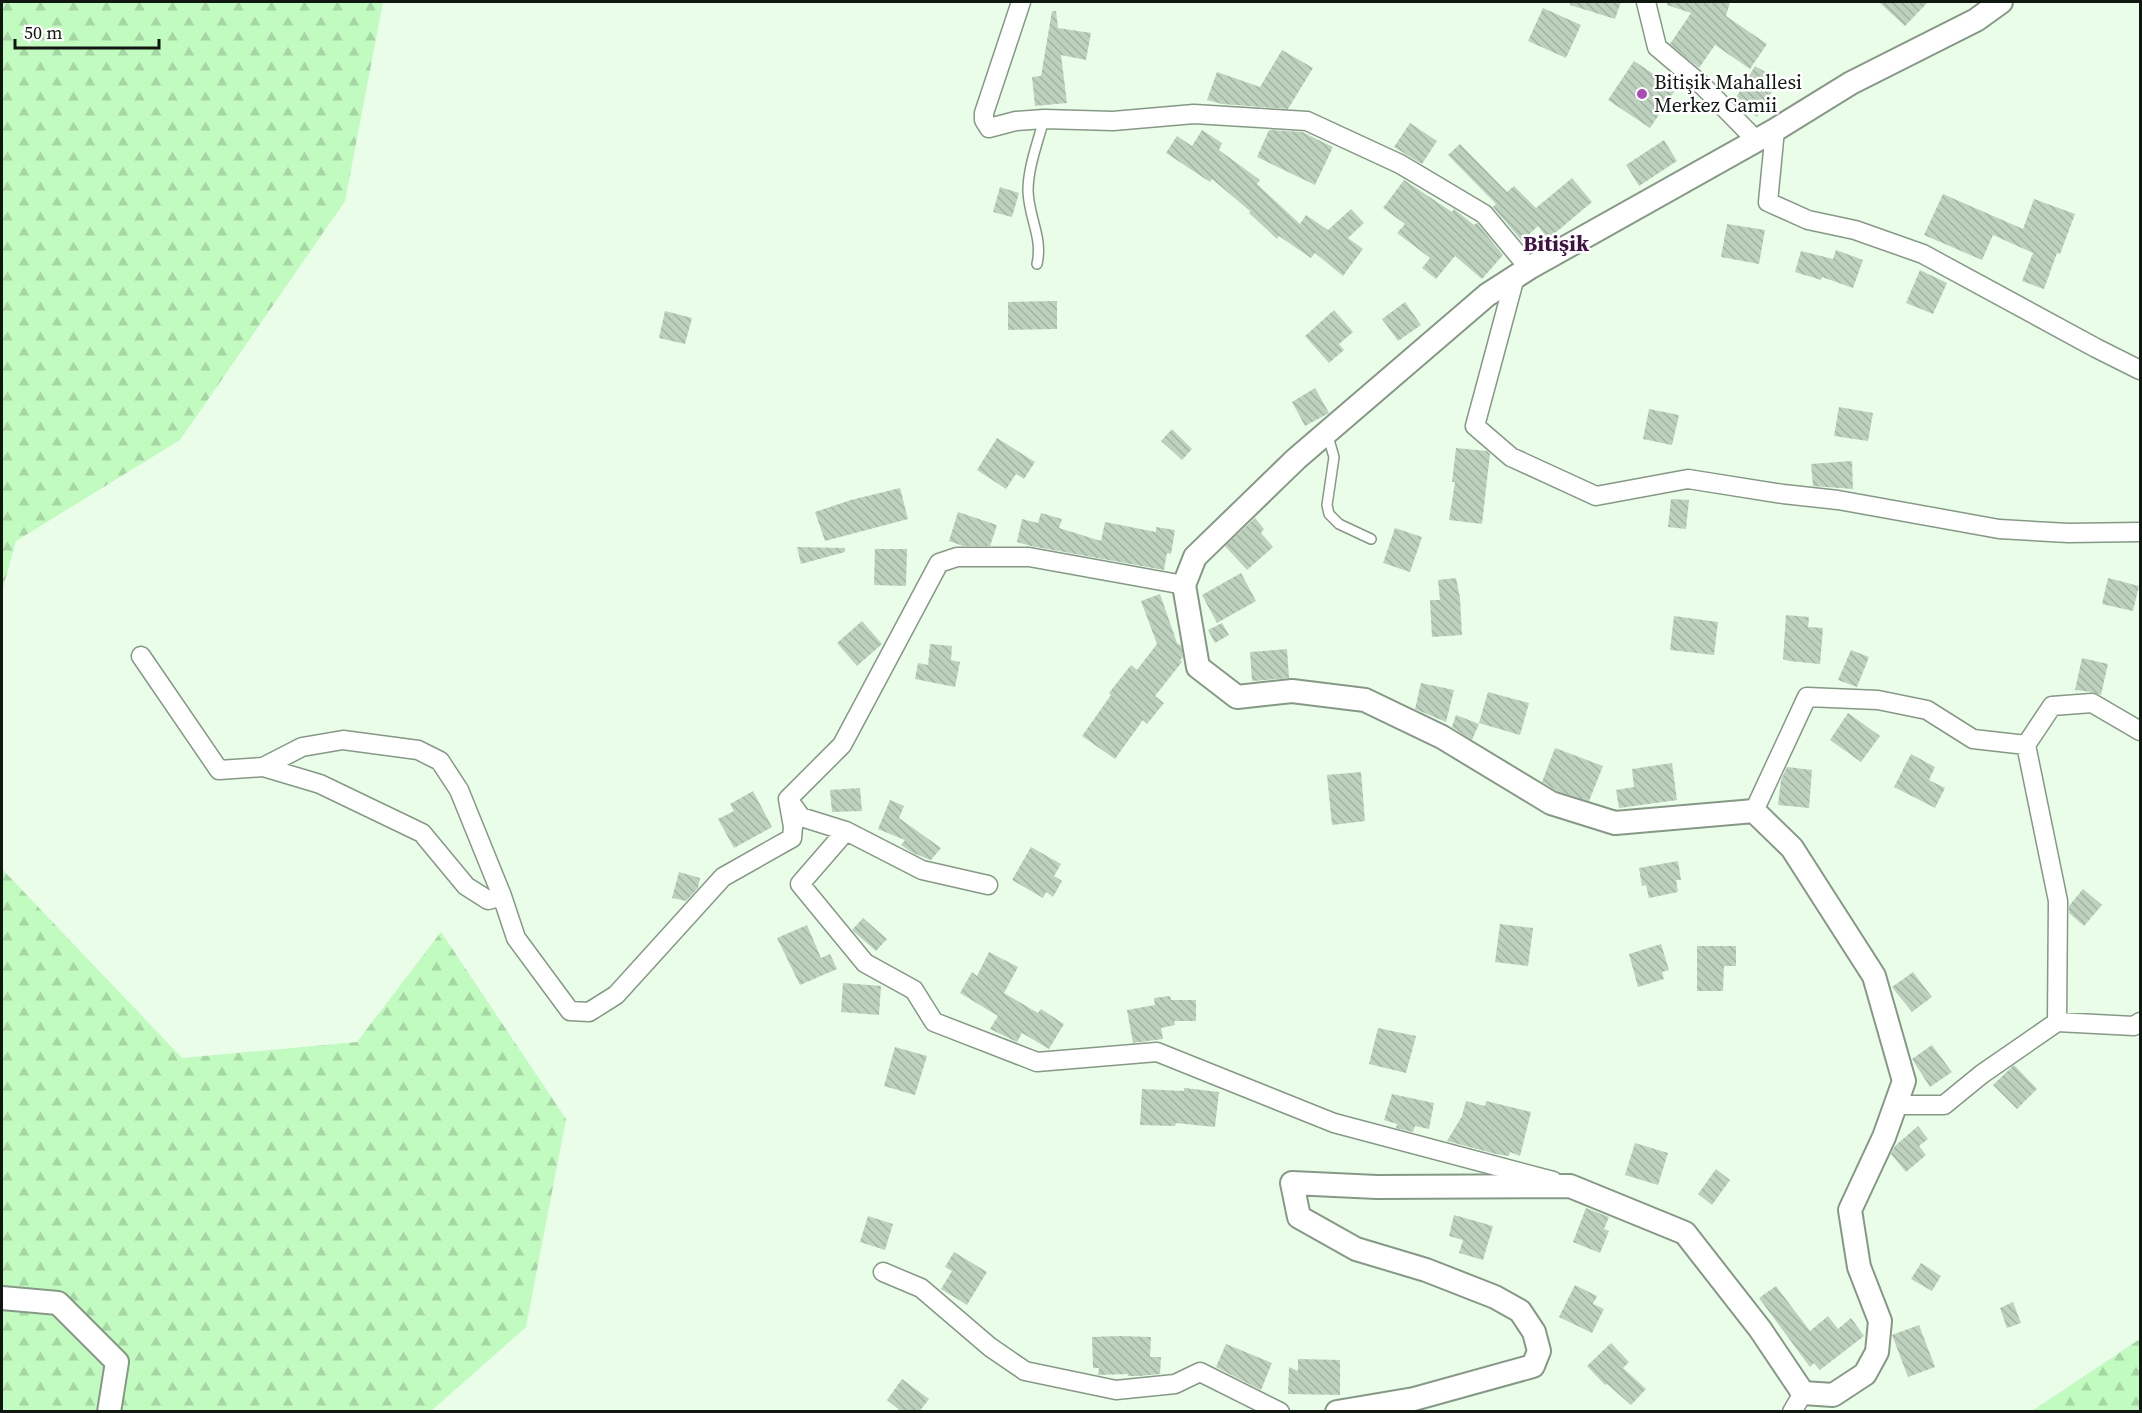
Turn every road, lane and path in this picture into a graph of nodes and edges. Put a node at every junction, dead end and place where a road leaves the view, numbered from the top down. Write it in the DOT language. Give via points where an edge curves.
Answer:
graph roads {
  1 [pos="1021,2"];
  2 [pos="1646,2"];
  3 [pos="2001,2"];
  4 [pos="1044,119"];
  5 [pos="1766,135"];
  6 [pos="1037,264"];
  7 [pos="1522,273"];
  8 [pos="2140,370"];
  9 [pos="1327,433"];
  10 [pos="2140,532"];
  11 [pos="1371,539"];
  12 [pos="1184,585"];
  13 [pos="141,656"];
  14 [pos="2140,731"];
  15 [pos="2026,745"];
  16 [pos="263,767"];
  17 [pos="788,799"];
  18 [pos="1754,811"];
  19 [pos="846,831"];
  20 [pos="988,885"];
  21 [pos="502,896"];
  22 [pos="2057,1022"];
  23 [pos="2140,1022"];
  24 [pos="1895,1106"];
  25 [pos="1570,1186"];
  26 [pos="884,1272"];
  27 [pos="2,1298"];
  28 [pos="1798,1402"];
  29 [pos="109,1412"];
  30 [pos="1280,1412"];
  31 [pos="1336,1412"];
  1 -- 4 [label="street" via="984,120 992,128"];
  2 -- 5 [label="street" via="1658,47"];
  3 -- 5 [label="street" via="1976,20 1851,83"];
  4 -- 6 [label="lane" via="1029,182 1030,208 1040,251"];
  4 -- 7 [label="street" via="1113,120 1194,114 1308,121 1400,164 1484,214"];
  5 -- 7 [label="street"];
  5 -- 8 [label="street" via="1768,202 1808,220 1855,230 1923,254"];
  7 -- 9 [label="street" via="1487,295"];
  7 -- 10 [label="street" via="1475,426 1511,457 1596,496 1688,479 1838,500 1999,529"];
  9 -- 11 [label="lane" via="1334,457 1329,514 1339,524"];
  9 -- 12 [label="street" via="1195,557"];
  12 -- 17 [label="street" via="1029,557 957,557 939,563 842,745"];
  12 -- 18 [label="street" via="1198,667 1237,697 1292,691 1365,700 1442,738 1551,803 1615,823"];
  13 -- 16 [label="street" via="219,770"];
  14 -- 15 [label="street" via="2092,703 2052,706"];
  15 -- 18 [label="street" via="1973,739 1927,710 1878,700 1807,697"];
  15 -- 22 [label="street" via="2058,901"];
  16 -- 21 [label="street" via="320,784 422,833 466,886 488,900"];
  16 -- 21 [label="street" via="302,747 343,740 418,750 440,761 459,790"];
  17 -- 19 [label="street" via="801,817"];
  17 -- 21 [label="street" via="792,838 723,877 616,995 589,1012 570,1011 516,938"];
  18 -- 24 [label="street" via="1792,848 1874,976 1904,1081"];
  19 -- 20 [label="street" via="922,870"];
  19 -- 25 [label="street" via="800,884 865,963 914,990 934,1022 1037,1062 1157,1052 1334,1123"];
  22 -- 23 [label="street" via="2134,1026"];
  22 -- 24 [label="street" via="1944,1105"];
  24 -- 28 [label="street" via="1850,1210 1859,1267 1880,1321 1877,1352 1865,1374 1833,1395"];
  25 -- 28 [label="street" via="1685,1233 1760,1329"];
  25 -- 31 [label="street" via="1377,1187 1292,1183 1299,1217 1356,1249 1495,1297 1520,1311 1534,1332 1539,1351 1533,1366 1414,1399"];
  26 -- 30 [label="street" via="921,1288 990,1347 1026,1371 1116,1390 1175,1384 1200,1372"];
  27 -- 29 [label="street" via="58,1303 117,1362"];
}
